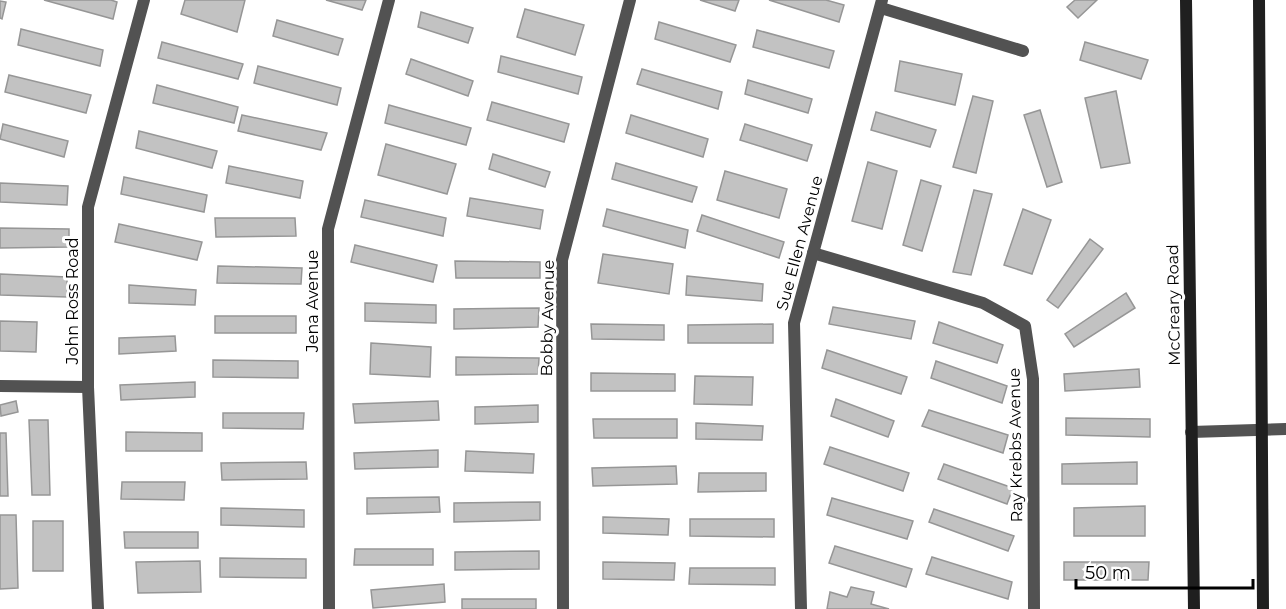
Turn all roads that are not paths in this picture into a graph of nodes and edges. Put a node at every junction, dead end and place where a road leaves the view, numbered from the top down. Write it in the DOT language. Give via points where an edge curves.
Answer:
graph roads {
  1 [pos="144,0"];
  2 [pos="389,0"];
  3 [pos="630,0"];
  4 [pos="1186,0"];
  5 [pos="1258,0"];
  6 [pos="881,4"];
  7 [pos="1023,51"];
  8 [pos="813,253"];
  9 [pos="0,386"];
  10 [pos="88,387"];
  11 [pos="1286,429"];
  12 [pos="1261,430"];
  13 [pos="1191,432"];
  14 [pos="98,609"];
  15 [pos="329,609"];
  16 [pos="563,609"];
  17 [pos="801,609"];
  18 [pos="1034,609"];
  19 [pos="1194,609"];
  20 [pos="1263,609"];
  1 -- 10 [label="street, John Ross Road" via="88,207"];
  2 -- 15 [label="street, Jena Avenue" via="328,228"];
  3 -- 16 [label="street, Bobby Avenue" via="562,260"];
  4 -- 13 [label="main road, McCreary Road"];
  5 -- 12 [label="main road"];
  6 -- 7 [label="street"];
  6 -- 8 [label="street, Sue Ellen Avenue"];
  8 -- 17 [label="street, Sue Ellen Avenue" via="794,323"];
  8 -- 18 [label="street, Ray Krebbs Avenue" via="983,303 1025,326 1033,379"];
  9 -- 10 [label="street"];
  10 -- 14 [label="street, John Ross Road"];
  11 -- 12 [label="street"];
  12 -- 13 [label="street"];
  12 -- 20 [label="main road"];
  13 -- 19 [label="main road, McCreary Road"];
}
